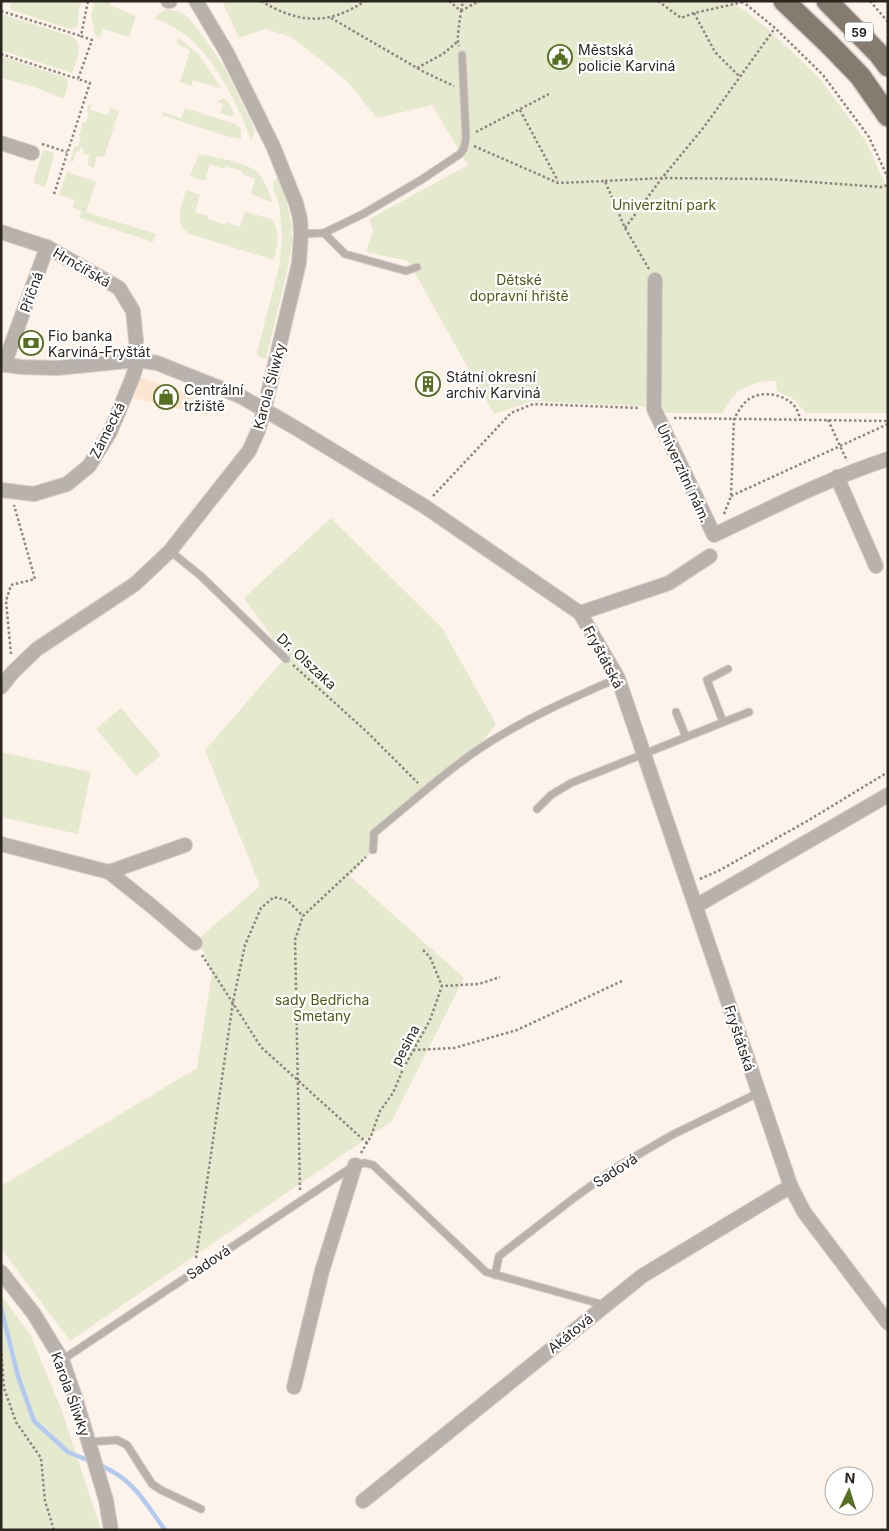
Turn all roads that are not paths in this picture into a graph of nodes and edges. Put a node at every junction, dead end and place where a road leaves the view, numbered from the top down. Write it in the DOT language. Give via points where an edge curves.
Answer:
graph roads {
  1 [pos="196,1"];
  2 [pos="784,1"];
  3 [pos="827,1"];
  4 [pos="462,55"];
  5 [pos="888,66"];
  6 [pos="888,116"];
  7 [pos="1,143"];
  8 [pos="32,154"];
  9 [pos="1,232"];
  10 [pos="324,233"];
  11 [pos="301,234"];
  12 [pos="47,247"];
  13 [pos="417,267"];
  14 [pos="655,280"];
  15 [pos="138,360"];
  16 [pos="3,364"];
  17 [pos="264,410"];
  18 [pos="888,459"];
  19 [pos="837,478"];
  20 [pos="6,491"];
  21 [pos="170,551"];
  22 [pos="710,556"];
  23 [pos="876,566"];
  24 [pos="580,613"];
  25 [pos="286,659"];
  26 [pos="728,669"];
  27 [pos="618,678"];
  28 [pos="2,686"];
  29 [pos="676,712"];
  30 [pos="749,712"];
  31 [pos="723,722"];
  32 [pos="686,737"];
  33 [pos="644,754"];
  34 [pos="888,795"];
  35 [pos="537,809"];
  36 [pos="1,844"];
  37 [pos="185,845"];
  38 [pos="373,850"];
  39 [pos="109,872"];
  40 [pos="696,906"];
  41 [pos="195,943"];
  42 [pos="758,1093"];
  43 [pos="354,1165"];
  44 [pos="791,1187"];
  45 [pos="1,1272"];
  46 [pos="495,1275"];
  47 [pos="604,1305"];
  48 [pos="888,1323"];
  49 [pos="62,1360"];
  50 [pos="294,1387"];
  51 [pos="88,1442"];
  52 [pos="363,1501"];
  53 [pos="200,1509"];
  54 [pos="111,1530"];
  1 -- 11 [label="street, Karola Śliwky" via="227,53 273,146 296,202"];
  2 -- 6 [label="main road" via="860,76"];
  3 -- 5 [label="main road, 59"];
  4 -- 10 [label="lane" via="466,140 460,154 363,214"];
  7 -- 8 [label="street"];
  9 -- 12 [label="street, Hrnčířská"];
  10 -- 11 [label="lane"];
  10 -- 13 [label="lane" via="345,254 406,271"];
  11 -- 17 [label="street, Karola Śliwky" via="299,263"];
  12 -- 15 [label="street, Hrnčířská" via="119,288 133,311"];
  12 -- 16 [label="street, Příčná"];
  14 -- 19 [label="street, Univerzitní nám." via="656,413 714,535"];
  15 -- 16 [label="street, Fryštátská" via="57,368"];
  15 -- 17 [label="street, Fryštátská" via="157,363 213,384"];
  15 -- 20 [label="street, Zámecká" via="110,432 90,466 67,484 34,494"];
  17 -- 21 [label="street, Karola Śliwky" via="249,451"];
  17 -- 24 [label="street, Fryštátská" via="424,506"];
  18 -- 19 [label="street, Univerzitní nám."];
  19 -- 23 [label="street"];
  21 -- 25 [label="lane, Dr. Olszaka" via="201,576"];
  21 -- 28 [label="street, Karola Śliwky" via="135,584 37,649"];
  22 -- 24 [label="street" via="669,583"];
  24 -- 27 [label="street, Fryštátská"];
  26 -- 31 [label="lane" via="707,680"];
  27 -- 33 [label="street, Fryštátská"];
  27 -- 38 [label="lane" via="562,702 477,750 374,833"];
  29 -- 32 [label="lane"];
  30 -- 31 [label="lane"];
  31 -- 32 [label="lane"];
  32 -- 33 [label="lane"];
  33 -- 35 [label="lane" via="571,783 551,795"];
  33 -- 40 [label="street, Fryštátská"];
  34 -- 40 [label="street"];
  36 -- 39 [label="street"];
  37 -- 39 [label="street"];
  39 -- 41 [label="street"];
  40 -- 42 [label="street, Fryštátská"];
  42 -- 44 [label="street, Fryštátská"];
  42 -- 46 [label="lane, Sadová" via="672,1135 617,1168 499,1256"];
  43 -- 46 [label="lane" via="373,1165 486,1272"];
  43 -- 49 [label="lane, Sadová"];
  43 -- 50 [label="street" via="322,1271"];
  44 -- 47 [label="street, Akátová" via="642,1276"];
  44 -- 48 [label="street, Fryštátská" via="804,1212"];
  45 -- 49 [label="street, Karola Śliwky" via="34,1314"];
  46 -- 47 [label="lane"];
  47 -- 52 [label="street, Akátová"];
  49 -- 51 [label="street, Karola Śliwky"];
  51 -- 53 [label="lane" via="118,1440 127,1445 152,1484"];
  51 -- 54 [label="street, Karola Śliwky" via="109,1510"];
}
